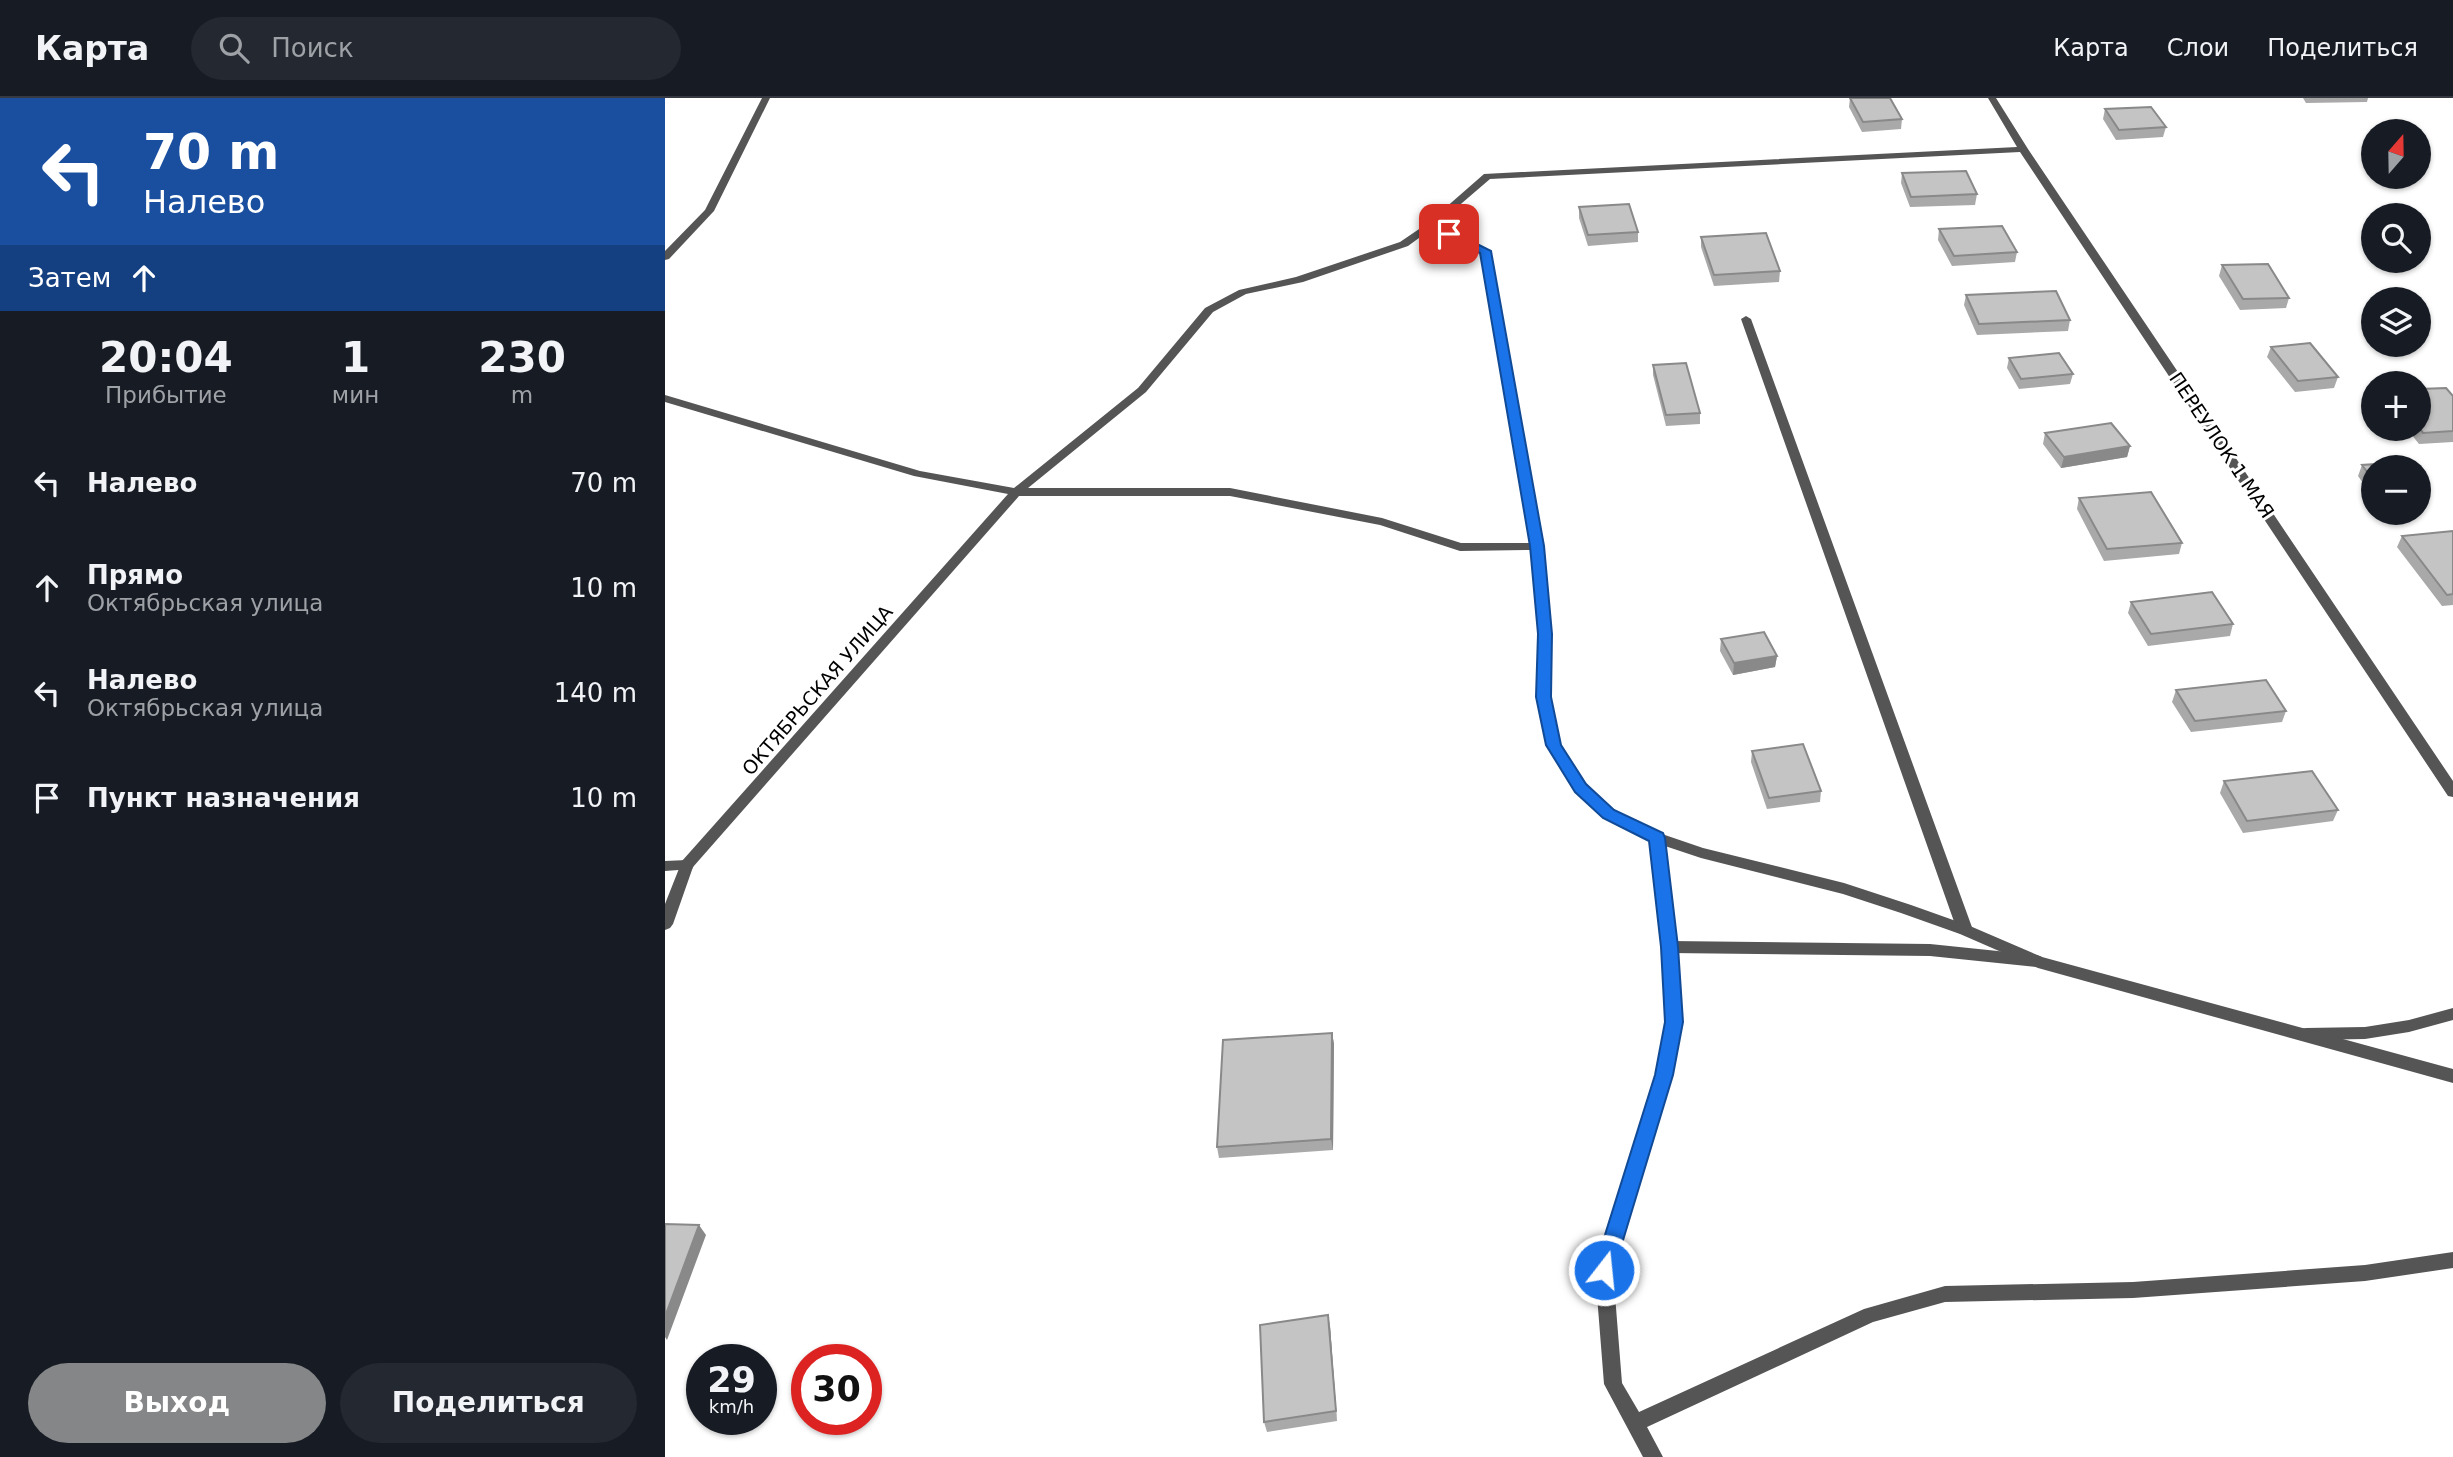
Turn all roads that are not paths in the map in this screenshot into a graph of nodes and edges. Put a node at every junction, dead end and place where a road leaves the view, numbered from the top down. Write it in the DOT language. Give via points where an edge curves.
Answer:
graph roads {
  1 [pos="766,98"];
  2 [pos="1992,98"];
  3 [pos="2023,149"];
  4 [pos="1431,226"];
  5 [pos="665,257"];
  6 [pos="1746,319"];
  7 [pos="665,398"];
  8 [pos="1016,492"];
  9 [pos="1537,546"];
  10 [pos="2453,792"];
  11 [pos="1657,838"];
  12 [pos="687,865"];
  13 [pos="665,866"];
  14 [pos="665,924"];
  15 [pos="1965,930"];
  16 [pos="1670,947"];
  17 [pos="2038,961"];
  18 [pos="2453,1014"];
  19 [pos="2303,1034"];
  20 [pos="2453,1076"];
  21 [pos="2453,1259"];
  22 [pos="1634,1424"];
  23 [pos="1653,1457"];
  1 -- 5 [label="street" via="709,211"];
  2 -- 3 [label="street, ПЕРЕУЛОК 1 МАЯ"];
  3 -- 4 [label="street, ОКТЯБРЬСКАЯ УЛИЦА" via="1487,176"];
  3 -- 10 [label="street, ПЕРЕУЛОК 1 МАЯ"];
  4 -- 8 [label="street, ОКТЯБРЬСКАЯ УЛИЦА" via="1404,244 1299,280 1243,292 1209,310 1142,390"];
  4 -- 9 [label="street" via="1486,251"];
  6 -- 15 [label="street"];
  7 -- 8 [label="street" via="918,474"];
  8 -- 9 [label="street" via="1230,492 1382,522 1460,547"];
  8 -- 12 [label="street, ОКТЯБРЬСКАЯ УЛИЦА"];
  9 -- 11 [label="street" via="1545,634 1543,697 1553,745 1580,788 1609,814"];
  11 -- 15 [label="street" via="1844,888"];
  11 -- 16 [label="street"];
  12 -- 13 [label="street"];
  12 -- 14 [label="street, ОКТЯБРЬСКАЯ УЛИЦА"];
  15 -- 17 [label="street"];
  16 -- 17 [label="street" via="1930,950"];
  16 -- 22 [label="street" via="1674,1022 1664,1075 1604,1270 1613,1384"];
  17 -- 19 [label="street"];
  18 -- 19 [label="street" via="2365,1033"];
  19 -- 20 [label="street"];
  21 -- 22 [label="street" via="2365,1273 2133,1290 1945,1294 1870,1315"];
  22 -- 23 [label="street"];
}
